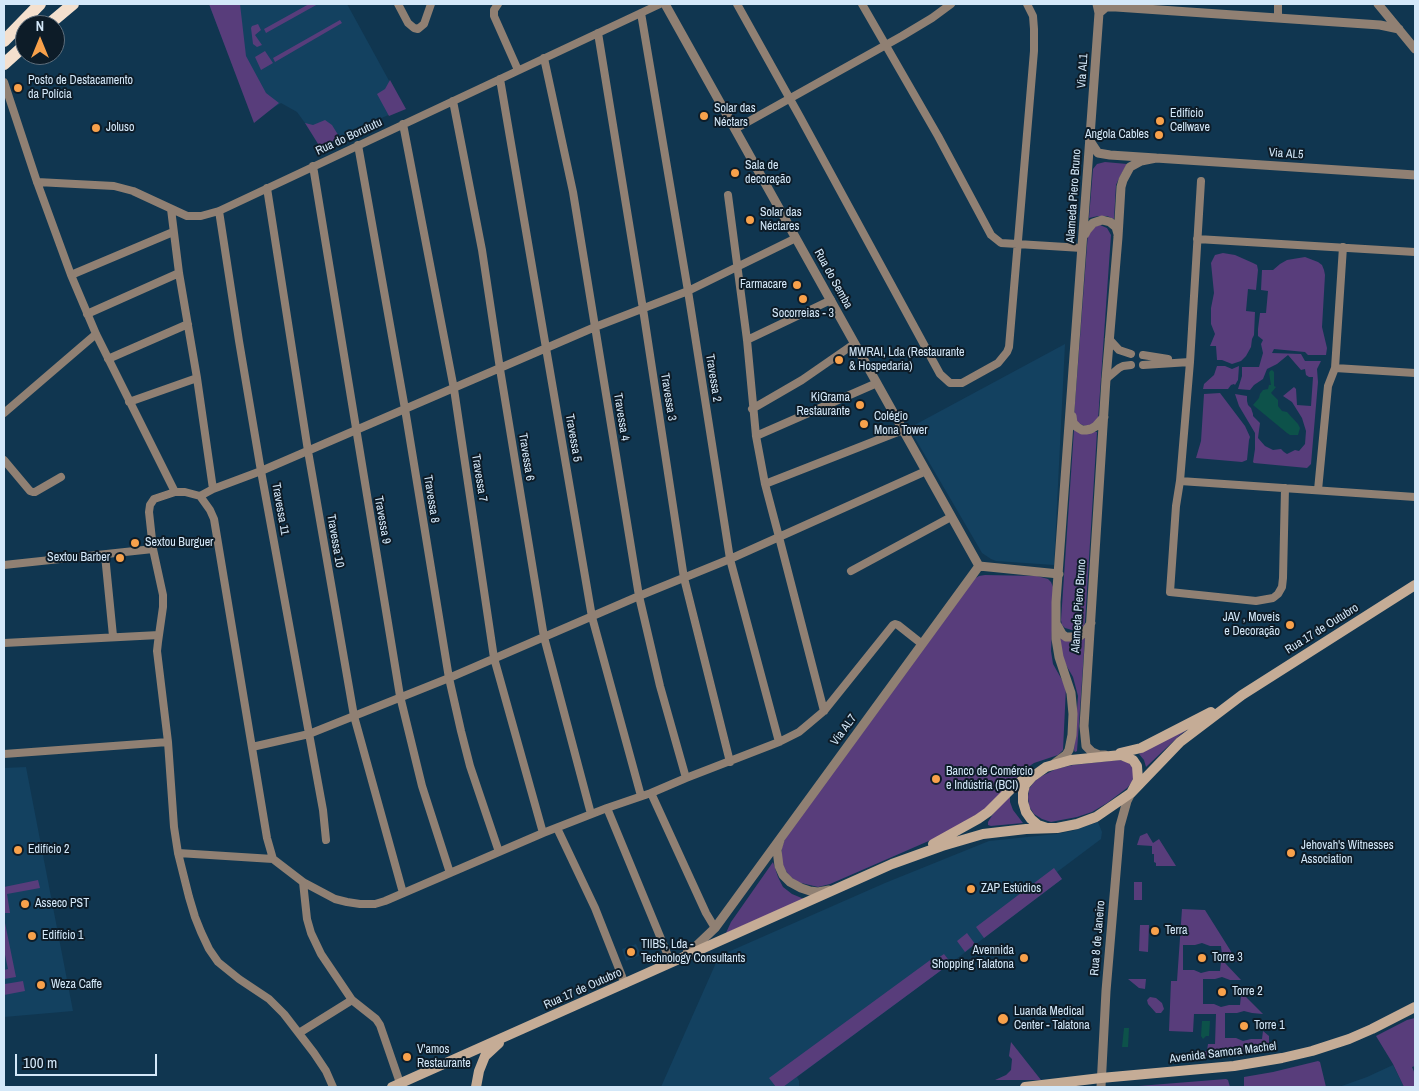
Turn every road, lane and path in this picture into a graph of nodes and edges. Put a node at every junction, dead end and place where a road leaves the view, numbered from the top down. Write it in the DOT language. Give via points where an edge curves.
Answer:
graph roads {
  1 [pos="40,4"];
  2 [pos="73,4"];
  3 [pos="398,4"];
  4 [pos="431,4"];
  5 [pos="498,4"];
  6 [pos="660,4"];
  7 [pos="665,4"];
  8 [pos="737,4"];
  9 [pos="862,4"];
  10 [pos="951,4"];
  11 [pos="1027,4"];
  12 [pos="1278,4"];
  13 [pos="1378,4"];
  14 [pos="1098,8"];
  15 [pos="641,13"];
  16 [pos="60,15"];
  17 [pos="1278,18"];
  18 [pos="1399,29"];
  19 [pos="598,33"];
  20 [pos="4,41"];
  21 [pos="886,45"];
  22 [pos="1415,49"];
  23 [pos="15,54"];
  24 [pos="544,58"];
  25 [pos="4,64"];
  26 [pos="518,70"];
  27 [pos="500,79"];
  28 [pos="4,82"];
  29 [pos="790,98"];
  30 [pos="453,101"];
  31 [pos="403,124"];
  32 [pos="735,129"];
  33 [pos="1090,141"];
  34 [pos="358,145"];
  35 [pos="1156,158"];
  36 [pos="313,166"];
  37 [pos="1415,175"];
  38 [pos="1201,181"];
  39 [pos="38,182"];
  40 [pos="267,188"];
  41 [pos="728,195"];
  42 [pos="171,209"];
  43 [pos="219,210"];
  44 [pos="173,232"];
  45 [pos="1118,237"];
  46 [pos="796,238"];
  47 [pos="1083,238"];
  48 [pos="1197,239"];
  49 [pos="1017,245"];
  50 [pos="1343,247"];
  51 [pos="1082,248"];
  52 [pos="1415,252"];
  53 [pos="737,267"];
  54 [pos="179,273"];
  55 [pos="72,275"];
  56 [pos="688,291"];
  57 [pos="830,300"];
  58 [pos="643,309"];
  59 [pos="87,314"];
  60 [pos="188,324"];
  61 [pos="595,327"];
  62 [pos="96,334"];
  63 [pos="1109,339"];
  64 [pos="746,340"];
  65 [pos="854,344"];
  66 [pos="546,348"];
  67 [pos="1131,354"];
  68 [pos="1143,355"];
  69 [pos="108,359"];
  70 [pos="1180,362"];
  71 [pos="1190,362"];
  72 [pos="1131,364"];
  73 [pos="1143,364"];
  74 [pos="1335,368"];
  75 [pos="500,369"];
  76 [pos="1415,373"];
  77 [pos="198,378"];
  78 [pos="1106,379"];
  79 [pos="877,383"];
  80 [pos="454,389"];
  81 [pos="129,402"];
  82 [pos="405,409"];
  83 [pos="752,409"];
  84 [pos="4,413"];
  85 [pos="1071,414"];
  86 [pos="1104,417"];
  87 [pos="356,430"];
  88 [pos="903,430"];
  89 [pos="756,436"];
  90 [pos="308,451"];
  91 [pos="4,460"];
  92 [pos="262,471"];
  93 [pos="926,471"];
  94 [pos="61,477"];
  95 [pos="1180,481"];
  96 [pos="765,484"];
  97 [pos="1285,488"];
  98 [pos="213,489"];
  99 [pos="1318,490"];
  100 [pos="174,492"];
  101 [pos="200,496"];
  102 [pos="1415,497"];
  103 [pos="951,516"];
  104 [pos="778,537"];
  105 [pos="152,549"];
  106 [pos="105,554"];
  107 [pos="730,559"];
  108 [pos="4,565"];
  109 [pos="979,566"];
  110 [pos="851,572"];
  111 [pos="1059,574"];
  112 [pos="684,578"];
  113 [pos="1415,585"];
  114 [pos="638,596"];
  115 [pos="592,617"];
  116 [pos="1056,622"];
  117 [pos="1091,623"];
  118 [pos="159,635"];
  119 [pos="114,636"];
  120 [pos="544,637"];
  121 [pos="4,643"];
  122 [pos="922,644"];
  123 [pos="494,658"];
  124 [pos="449,678"];
  125 [pos="1242,694"];
  126 [pos="400,696"];
  127 [pos="824,711"];
  128 [pos="354,716"];
  129 [pos="309,734"];
  130 [pos="168,742"];
  131 [pos="779,742"];
  132 [pos="252,747"];
  133 [pos="4,754"];
  134 [pos="1110,755"];
  135 [pos="730,762"];
  136 [pos="1046,767"];
  137 [pos="686,778"];
  138 [pos="1131,793"];
  139 [pos="651,794"];
  140 [pos="641,796"];
  141 [pos="607,808"];
  142 [pos="591,814"];
  143 [pos="558,828"];
  144 [pos="1057,828"];
  145 [pos="543,833"];
  146 [pos="780,837"];
  147 [pos="326,840"];
  148 [pos="499,852"];
  149 [pos="178,853"];
  150 [pos="273,859"];
  151 [pos="892,864"];
  152 [pos="450,873"];
  153 [pos="303,882"];
  154 [pos="843,885"];
  155 [pos="403,893"];
  156 [pos="715,928"];
  157 [pos="672,963"];
  158 [pos="625,984"];
  159 [pos="352,1000"];
  160 [pos="1415,1007"];
  161 [pos="299,1033"];
  162 [pos="508,1036"];
  163 [pos="1101,1083"];
  164 [pos="396,1085"];
  165 [pos="333,1087"];
  166 [pos="476,1087"];
  167 [pos="1025,1087"];
  1 -- 20 [label="highway"];
  2 -- 16 [label="highway"];
  3 -- 4 [label="street" via="408,23 418,29 424,24"];
  5 -- 26 [label="street" via="494,16"];
  6 -- 15 [label="street, Rua do Borututu"];
  7 -- 32 [label="street, Rua do Semba"];
  8 -- 29 [label="street"];
  9 -- 21 [label="street"];
  10 -- 21 [label="street"];
  11 -- 49 [label="street" via="1033,16 1034,51"];
  12 -- 17 [label="street"];
  13 -- 18 [label="street"];
  14 -- 17 [label="street"];
  14 -- 33 [label="street, Via AL1"];
  15 -- 19 [label="street, Rua do Borututu"];
  15 -- 56 [label="street, Travessa 2"];
  17 -- 18 [label="street"];
  18 -- 22 [label="street"];
  19 -- 24 [label="street, Rua do Borututu"];
  19 -- 58 [label="street, Travessa 3"];
  21 -- 29 [label="street"];
  21 -- 49 [label="street" via="991,235 1002,244"];
  23 -- 25 [label="highway"];
  24 -- 26 [label="street, Rua do Borututu"];
  24 -- 61 [label="street, Travessa 4" via="573,192"];
  26 -- 27 [label="street, Rua do Borututu"];
  27 -- 30 [label="street, Rua do Borututu"];
  27 -- 66 [label="street, Travessa 5"];
  28 -- 39 [label="street"];
  29 -- 32 [label="street"];
  29 -- 49 [label="street" via="940,374 950,383 962,383 982,373 998,363 1007,352"];
  30 -- 31 [label="street, Rua do Borututu"];
  30 -- 75 [label="street, Travessa 6" via="482,250"];
  31 -- 34 [label="street, Rua do Borututu"];
  31 -- 80 [label="street, Travessa 7"];
  32 -- 46 [label="street, Rua do Semba"];
  33 -- 35 [label="street, Alameda Piero Bruno" via="1102,154"];
  33 -- 47 [label="street, Alameda Piero Bruno"];
  34 -- 36 [label="street, Rua do Borututu"];
  34 -- 82 [label="street, Travessa 8"];
  35 -- 37 [label="street, Via AL5"];
  35 -- 45 [label="street, Alameda Piero Bruno" via="1130,167 1123,180"];
  36 -- 40 [label="street, Rua do Borututu"];
  36 -- 87 [label="street, Travessa 9"];
  38 -- 48 [label="street"];
  39 -- 42 [label="street, Rua do Borututu" via="114,186"];
  39 -- 55 [label="street"];
  40 -- 43 [label="street, Rua do Borututu"];
  40 -- 90 [label="street, Travessa 10"];
  41 -- 53 [label="street"];
  42 -- 43 [label="street, Rua do Borututu" via="194,217"];
  42 -- 44 [label="street"];
  43 -- 92 [label="street, Travessa 11"];
  44 -- 54 [label="street"];
  44 -- 55 [label="street"];
  45 -- 47 [label="street" via="1116,227 1102,220 1093,223"];
  45 -- 63 [label="street, Alameda Piero Bruno"];
  46 -- 53 [label="street"];
  46 -- 57 [label="street, Rua do Semba"];
  47 -- 51 [label="street, Alameda Piero Bruno"];
  48 -- 50 [label="street"];
  48 -- 71 [label="street"];
  49 -- 51 [label="street"];
  50 -- 52 [label="street"];
  50 -- 74 [label="street"];
  51 -- 85 [label="street, Alameda Piero Bruno"];
  53 -- 56 [label="street"];
  53 -- 64 [label="street"];
  54 -- 59 [label="street"];
  54 -- 60 [label="street"];
  55 -- 59 [label="street"];
  56 -- 58 [label="street"];
  56 -- 107 [label="street, Travessa 2"];
  57 -- 64 [label="street"];
  57 -- 65 [label="street, Rua do Semba"];
  58 -- 61 [label="street"];
  58 -- 112 [label="street, Travessa 3"];
  59 -- 62 [label="street"];
  60 -- 69 [label="street"];
  60 -- 77 [label="street"];
  61 -- 66 [label="street"];
  61 -- 114 [label="street, Travessa 4"];
  62 -- 69 [label="street"];
  62 -- 84 [label="street"];
  63 -- 67 [label="street" via="1119,350"];
  63 -- 78 [label="street, Alameda Piero Bruno"];
  64 -- 83 [label="street"];
  65 -- 79 [label="street, Rua do Semba"];
  65 -- 83 [label="street"];
  66 -- 75 [label="street"];
  66 -- 115 [label="street, Travessa 5"];
  68 -- 70 [label="street"];
  69 -- 81 [label="street"];
  70 -- 71 [label="street"];
  70 -- 73 [label="street"];
  71 -- 95 [label="street"];
  72 -- 78 [label="street" via="1119,368"];
  74 -- 76 [label="street"];
  74 -- 99 [label="street" via="1328,386"];
  75 -- 80 [label="street"];
  75 -- 120 [label="street, Travessa 6"];
  77 -- 81 [label="street"];
  77 -- 98 [label="street"];
  78 -- 86 [label="street, Alameda Piero Bruno"];
  79 -- 88 [label="street, Rua do Semba"];
  79 -- 89 [label="street"];
  80 -- 82 [label="street"];
  80 -- 123 [label="street, Travessa 7"];
  81 -- 100 [label="street"];
  82 -- 87 [label="street"];
  82 -- 124 [label="street, Travessa 8"];
  83 -- 89 [label="street"];
  85 -- 86 [label="street" via="1074,423 1082,430 1091,429"];
  85 -- 111 [label="street, Alameda Piero Bruno"];
  86 -- 117 [label="street, Alameda Piero Bruno"];
  87 -- 90 [label="street"];
  87 -- 126 [label="street, Travessa 9"];
  88 -- 93 [label="street, Rua do Semba"];
  88 -- 96 [label="street"];
  89 -- 96 [label="street"];
  90 -- 92 [label="street"];
  90 -- 128 [label="street, Travessa 10"];
  91 -- 94 [label="street" via="30,491 35,492"];
  92 -- 98 [label="street"];
  92 -- 129 [label="street, Travessa 11"];
  93 -- 103 [label="street, Rua do Semba"];
  93 -- 104 [label="street"];
  95 -- 97 [label="street"];
  95 -- 97 [label="street" via="1170,592 1256,601 1272,598 1282,587"];
  96 -- 104 [label="street"];
  97 -- 99 [label="street"];
  98 -- 101 [label="street"];
  99 -- 102 [label="street"];
  100 -- 101 [label="street"];
  100 -- 105 [label="street" via="154,499 150,505"];
  101 -- 132 [label="street" via="214,519"];
  103 -- 109 [label="street, Rua do Semba"];
  103 -- 110 [label="street"];
  104 -- 107 [label="street"];
  104 -- 127 [label="street"];
  105 -- 106 [label="street"];
  105 -- 118 [label="street" via="163,596"];
  106 -- 108 [label="street"];
  106 -- 119 [label="street"];
  107 -- 112 [label="street"];
  107 -- 131 [label="street, Travessa 2"];
  109 -- 111 [label="street"];
  109 -- 122 [label="street, Via AL7"];
  111 -- 116 [label="street, Alameda Piero Bruno"];
  112 -- 114 [label="street"];
  112 -- 135 [label="street, Travessa 3"];
  113 -- 125 [label="main road, Rua 17 de Outubro"];
  114 -- 115 [label="street"];
  114 -- 137 [label="street, Travessa 4"];
  115 -- 120 [label="street"];
  115 -- 140 [label="street, Travessa 5"];
  116 -- 117 [label="street" via="1066,637 1080,636"];
  116 -- 136 [label="street, Alameda Piero Bruno" via="1059,658 1071,694 1072,735 1066,755"];
  117 -- 134 [label="street, Alameda Piero Bruno" via="1084,736 1086,746 1092,752"];
  118 -- 119 [label="street"];
  118 -- 130 [label="street" via="157,651"];
  119 -- 121 [label="street"];
  120 -- 123 [label="street"];
  120 -- 142 [label="street, Travessa 6"];
  122 -- 127 [label="street" via="898,625 893,625"];
  122 -- 146 [label="street, Via AL7"];
  123 -- 124 [label="street"];
  123 -- 145 [label="street, Travessa 7"];
  124 -- 126 [label="street"];
  124 -- 148 [label="street, Travessa 8" via="470,766"];
  125 -- 134 [label="main road, Rua 17 de Outubro" via="1141,748"];
  125 -- 138 [label="main road, Rua 17 de Outubro" via="1180,742"];
  126 -- 128 [label="street"];
  126 -- 152 [label="street, Travessa 9" via="422,786"];
  127 -- 131 [label="street" via="800,732"];
  128 -- 129 [label="street"];
  128 -- 155 [label="street, Travessa 10"];
  129 -- 132 [label="street"];
  129 -- 147 [label="street, Travessa 11"];
  130 -- 133 [label="street"];
  130 -- 149 [label="street"];
  131 -- 135 [label="street"];
  132 -- 150 [label="street"];
  134 -- 136 [label="main road, Rua 17 de Outubro"];
  134 -- 138 [label="main road" via="1128,757 1138,766 1138,780"];
  135 -- 137 [label="street"];
  136 -- 144 [label="main road" via="1025,784 1023,802 1026,812 1038,825"];
  136 -- 151 [label="main road, Rua 17 de Outubro" via="1014,786 973,823"];
  137 -- 139 [label="street"];
  138 -- 144 [label="main road, Rua 17 de Outubro" via="1096,817"];
  138 -- 163 [label="street, Rua 8 de Janeiro" via="1120,826"];
  139 -- 140 [label="street"];
  139 -- 156 [label="street"];
  140 -- 141 [label="street"];
  141 -- 142 [label="street"];
  141 -- 157 [label="street"];
  142 -- 143 [label="street"];
  143 -- 145 [label="street"];
  143 -- 158 [label="street"];
  144 -- 151 [label="main road, Rua 17 de Outubro" via="983,834"];
  145 -- 148 [label="street"];
  146 -- 154 [label="street" via="777,850 779,866 790,882 818,892"];
  146 -- 156 [label="street, Via AL7"];
  148 -- 152 [label="street"];
  149 -- 150 [label="street"];
  149 -- 161 [label="street" via="194,917 209,949 218,962 269,999"];
  150 -- 153 [label="street"];
  151 -- 154 [label="main road, Rua 17 de Outubro"];
  152 -- 155 [label="street"];
  153 -- 155 [label="street" via="336,899 360,904 375,904"];
  153 -- 159 [label="street" via="311,934"];
  154 -- 157 [label="main road, Rua 17 de Outubro"];
  156 -- 157 [label="street, Via AL7"];
  157 -- 158 [label="main road, Rua 17 de Outubro"];
  158 -- 162 [label="main road, Rua 17 de Outubro"];
  159 -- 161 [label="street"];
  159 -- 164 [label="street" via="380,1026"];
  160 -- 163 [label="main road, Avenida Samora Machel" via="1372,1029 1298,1055"];
  161 -- 165 [label="street" via="326,1071"];
  162 -- 164 [label="main road, Rua 17 de Outubro"];
  162 -- 166 [label="main road" via="485,1056"];
  163 -- 167 [label="main road, Avenida Samora Machel"];
}
